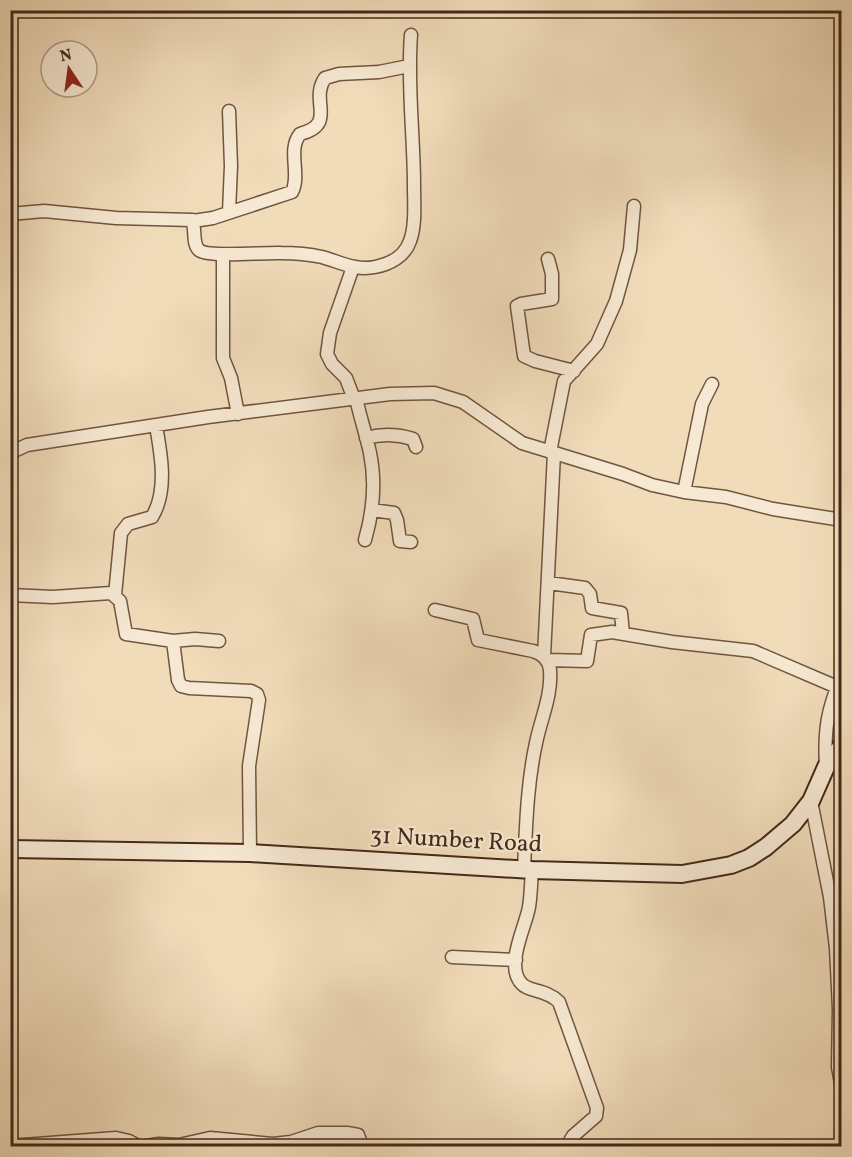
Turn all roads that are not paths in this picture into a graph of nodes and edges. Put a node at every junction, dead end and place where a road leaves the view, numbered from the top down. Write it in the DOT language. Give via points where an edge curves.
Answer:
graph roads {
  1 [pos="411,35"];
  2 [pos="409,66"];
  3 [pos="229,111"];
  4 [pos="634,206"];
  5 [pos="229,212"];
  6 [pos="10,214"];
  7 [pos="194,221"];
  8 [pos="223,255"];
  9 [pos="548,259"];
  10 [pos="353,267"];
  11 [pos="574,371"];
  12 [pos="712,384"];
  13 [pos="355,399"];
  14 [pos="238,414"];
  15 [pos="156,426"];
  16 [pos="366,438"];
  17 [pos="416,447"];
  18 [pos="12,449"];
  19 [pos="552,452"];
  20 [pos="684,492"];
  21 [pos="372,510"];
  22 [pos="842,520"];
  23 [pos="365,540"];
  24 [pos="411,543"];
  25 [pos="549,583"];
  26 [pos="10,595"];
  27 [pos="115,595"];
  28 [pos="435,610"];
  29 [pos="623,634"];
  30 [pos="173,641"];
  31 [pos="219,641"];
  32 [pos="546,658"];
  33 [pos="839,681"];
  34 [pos="842,745"];
  35 [pos="826,767"];
  36 [pos="811,801"];
  37 [pos="10,849"];
  38 [pos="250,854"];
  39 [pos="528,869"];
  40 [pos="452,957"];
  41 [pos="516,960"];
  42 [pos="842,1089"];
  43 [pos="273,1145"];
  44 [pos="10,1146"];
  45 [pos="138,1146"];
  46 [pos="146,1146"];
  47 [pos="362,1146"];
  48 [pos="567,1146"];
  1 -- 2 [label="street"];
  2 -- 5 [label="street" via="325,78 320,89 318,125 314,131 300,134 296,142 294,190"];
  2 -- 10 [label="street" via="414,179 410,241 400,256 387,264"];
  3 -- 5 [label="street"];
  4 -- 11 [label="street" via="630,250 616,301 597,344"];
  5 -- 7 [label="street"];
  6 -- 7 [label="street" via="45,211"];
  7 -- 8 [label="street" via="199,250"];
  8 -- 10 [label="street" via="293,253"];
  8 -- 14 [label="street" via="223,358"];
  9 -- 11 [label="street" via="552,299 517,306 524,356"];
  10 -- 13 [label="street" via="330,333 327,354 346,378"];
  11 -- 19 [label="street" via="562,386"];
  12 -- 20 [label="street" via="702,404"];
  13 -- 14 [label="street"];
  13 -- 16 [label="street"];
  13 -- 19 [label="street" via="404,393 444,395 473,408 522,443"];
  14 -- 15 [label="street"];
  15 -- 18 [label="street"];
  15 -- 27 [label="street" via="161,466 159,497 152,517 128,524 121,532"];
  16 -- 17 [label="street" via="410,438"];
  16 -- 21 [label="street" via="372,462"];
  19 -- 20 [label="street"];
  19 -- 25 [label="street"];
  20 -- 22 [label="street"];
  21 -- 23 [label="street"];
  21 -- 24 [label="street" via="394,513 400,541"];
  25 -- 29 [label="street" via="585,588 592,608 621,613"];
  25 -- 32 [label="street"];
  26 -- 27 [label="street"];
  27 -- 30 [label="street" via="126,634"];
  28 -- 32 [label="street" via="471,618 477,639 483,642 533,651"];
  29 -- 32 [label="street" via="591,635 587,661"];
  29 -- 33 [label="street" via="753,651"];
  30 -- 31 [label="street"];
  30 -- 38 [label="street" via="181,686 251,691 258,696 249,766"];
  32 -- 39 [label="street" via="550,670 548,700 532,769"];
  33 -- 35 [label="street" via="824,736"];
  34 -- 35 [label="main road, 31 Number Road"];
  35 -- 36 [label="main road, 31 Number Road"];
  36 -- 39 [label="main road, 31 Number Road" via="793,824 766,847 731,865 682,874"];
  36 -- 42 [label="street" via="836,948 838,1067"];
  37 -- 38 [label="main road, 31 Number Road"];
  38 -- 39 [label="main road, 31 Number Road"];
  39 -- 41 [label="street" via="528,911"];
  40 -- 41 [label="street"];
  41 -- 48 [label="street" via="516,972 524,986 545,992 558,1002 597,1108 596,1116"];
  43 -- 46 [label="street" via="210,1138 179,1145"];
  43 -- 47 [label="street" via="318,1133 347,1133 358,1135"];
  44 -- 45 [label="street" via="116,1138"];
}
